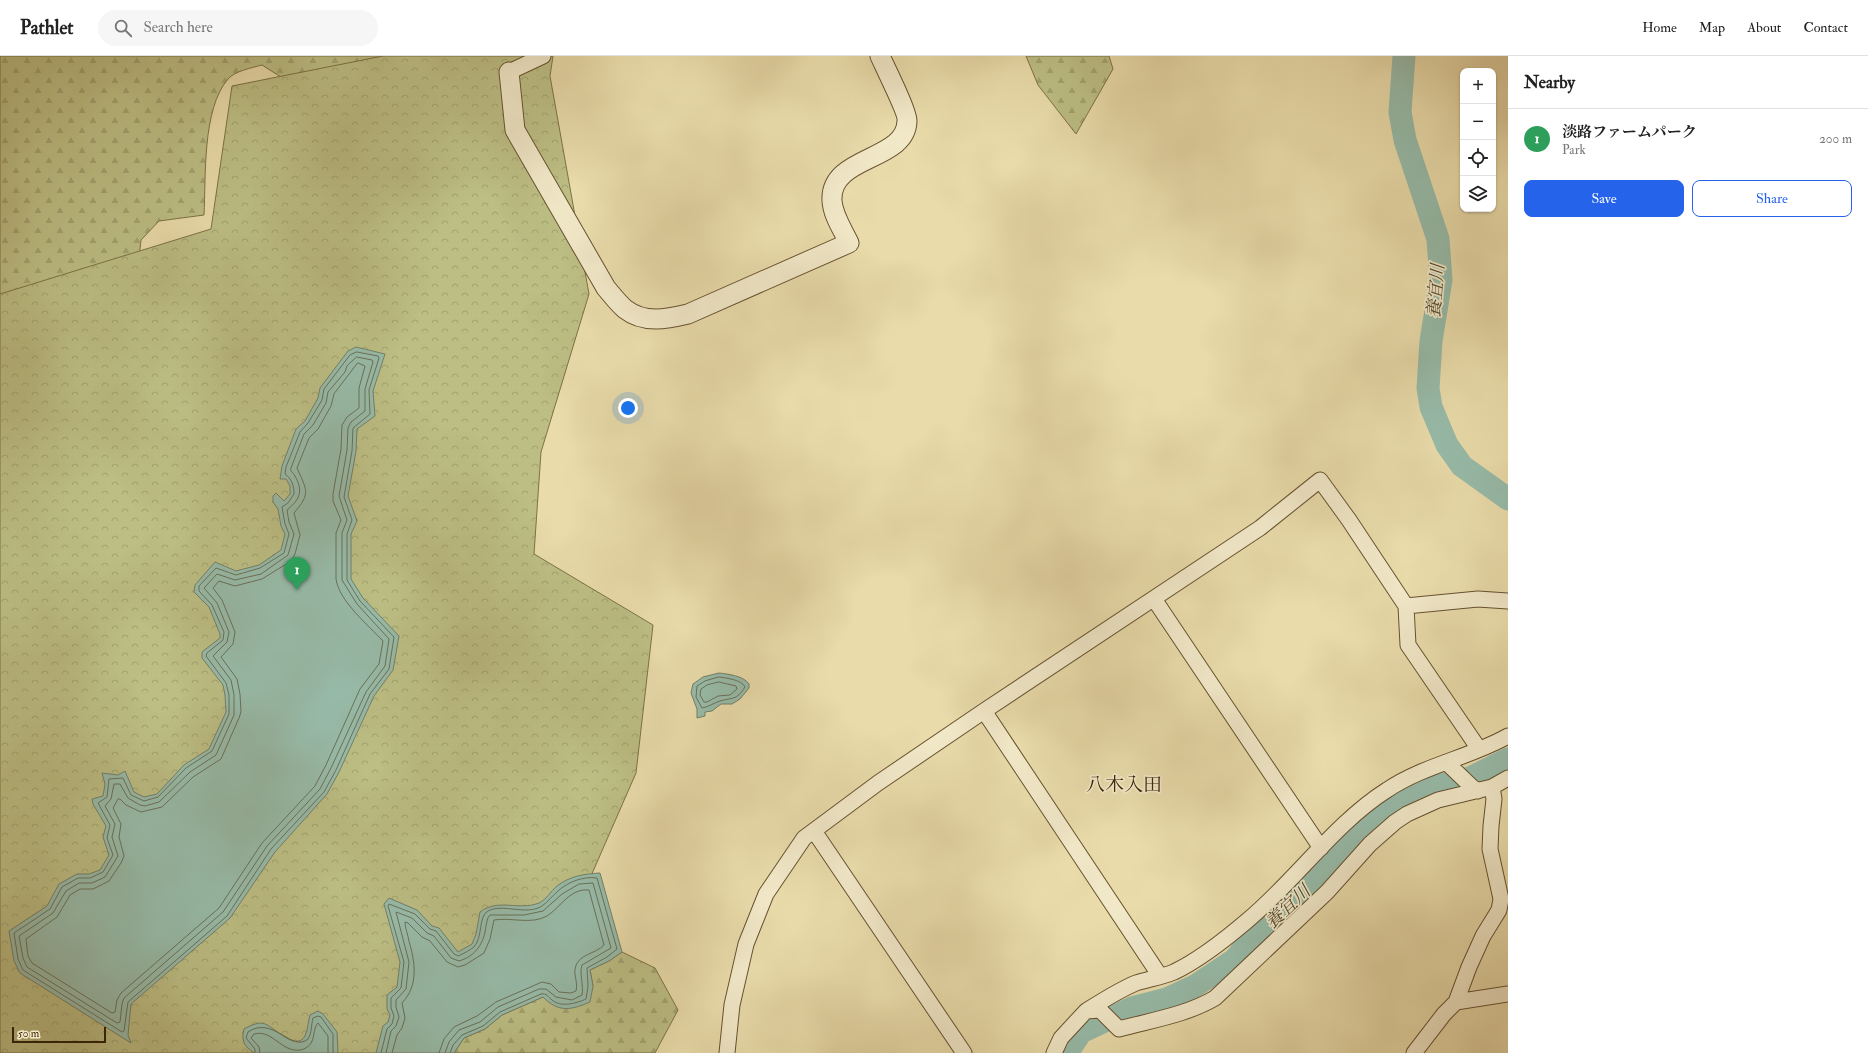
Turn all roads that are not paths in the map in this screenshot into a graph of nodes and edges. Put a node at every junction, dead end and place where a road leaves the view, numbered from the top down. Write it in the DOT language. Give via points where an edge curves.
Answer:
graph roads {
  1 [pos="543,56"];
  2 [pos="880,56"];
  3 [pos="509,72"];
  4 [pos="1154,599"];
  5 [pos="1508,601"];
  6 [pos="1406,606"];
  7 [pos="984,711"];
  8 [pos="1508,736"];
  9 [pos="1479,749"];
  10 [pos="1446,762"];
  11 [pos="1508,778"];
  12 [pos="1481,788"];
  13 [pos="814,831"];
  14 [pos="1321,848"];
  15 [pos="1160,976"];
  16 [pos="1508,994"];
  17 [pos="1456,1002"];
  18 [pos="1093,1010"];
  19 [pos="727,1053"];
  20 [pos="964,1053"];
  21 [pos="1054,1053"];
  22 [pos="1414,1053"];
  1 -- 3 [label="street"];
  2 -- 3 [label="street" via="908,120 906,131 899,141 852,167 841,176 834,188 832,200 835,213 849,243 688,314 666,319 647,319 626,310 606,288 515,130"];
  4 -- 6 [label="street" via="1260,528 1320,480"];
  4 -- 7 [label="street"];
  4 -- 14 [label="street"];
  5 -- 6 [label="street" via="1478,600"];
  6 -- 9 [label="street" via="1408,645"];
  7 -- 13 [label="street" via="878,783"];
  7 -- 15 [label="street"];
  8 -- 9 [label="street"];
  9 -- 10 [label="street"];
  10 -- 12 [label="street"];
  10 -- 14 [label="street" via="1387,789 1363,806"];
  11 -- 12 [label="street"];
  12 -- 17 [label="street" via="1494,799 1490,849 1501,898 1499,910 1483,936"];
  12 -- 18 [label="street" via="1438,800 1395,822 1370,844 1327,892 1215,998 1202,1006 1119,1029"];
  13 -- 19 [label="street" via="804,838 766,894 746,944 732,1005"];
  13 -- 20 [label="street"];
  14 -- 15 [label="street" via="1248,920 1190,964"];
  15 -- 18 [label="street" via="1125,988"];
  16 -- 17 [label="street"];
  17 -- 22 [label="street"];
  18 -- 21 [label="street" via="1061,1038"];
}
